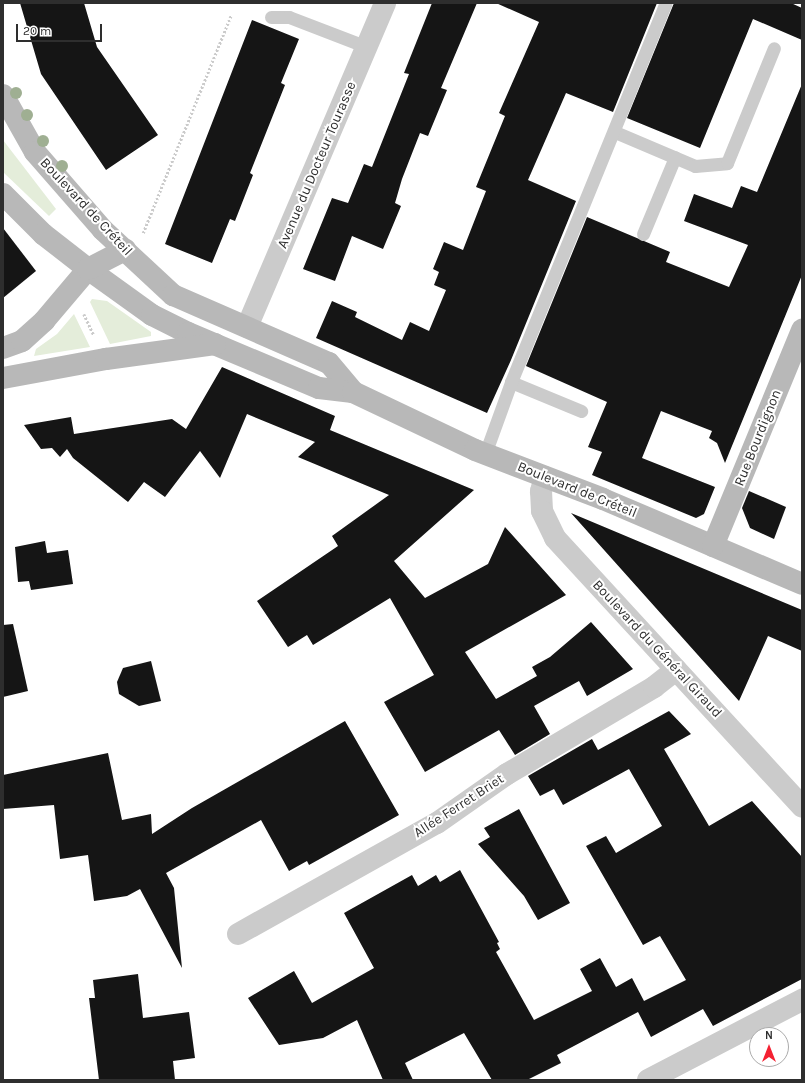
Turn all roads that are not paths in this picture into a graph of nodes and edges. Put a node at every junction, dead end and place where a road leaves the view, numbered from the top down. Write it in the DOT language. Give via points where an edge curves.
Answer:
graph roads {
  1 [pos="385,3"];
  2 [pos="666,3"];
  3 [pos="271,17"];
  4 [pos="367,47"];
  5 [pos="774,48"];
  6 [pos="3,95"];
  7 [pos="615,132"];
  8 [pos="675,157"];
  9 [pos="3,194"];
  10 [pos="643,234"];
  11 [pos="132,245"];
  12 [pos="88,269"];
  13 [pos="247,327"];
  14 [pos="802,330"];
  15 [pos="216,344"];
  16 [pos="3,348"];
  17 [pos="3,378"];
  18 [pos="511,382"];
  19 [pos="353,392"];
  20 [pos="581,411"];
  21 [pos="485,454"];
  22 [pos="545,477"];
  23 [pos="714,546"];
  24 [pos="802,584"];
  25 [pos="676,670"];
  26 [pos="802,807"];
  27 [pos="238,934"];
  28 [pos="802,1000"];
  29 [pos="648,1080"];
  1 -- 4 [label="street, Avenue du Docteur Tourasse"];
  2 -- 7 [label="lane"];
  3 -- 4 [label="lane" via="289,16"];
  4 -- 13 [label="street, Avenue du Docteur Tourasse"];
  5 -- 8 [label="lane" via="727,163 695,166"];
  6 -- 11 [label="main road, Boulevard de Créteil" via="35,152 104,230"];
  7 -- 8 [label="lane"];
  7 -- 18 [label="lane"];
  8 -- 10 [label="lane"];
  9 -- 12 [label="main road, Boulevard de Créteil" via="43,234"];
  11 -- 12 [label="main road"];
  11 -- 13 [label="main road, Boulevard de Créteil" via="174,295"];
  12 -- 15 [label="main road, Boulevard de Créteil" via="152,315"];
  12 -- 16 [label="main road" via="44,321 22,341"];
  13 -- 15 [label="main road"];
  13 -- 19 [label="main road, Boulevard de Créteil" via="329,363"];
  14 -- 23 [label="main road, Rue Bourdignon"];
  15 -- 17 [label="main road" via="106,359"];
  15 -- 19 [label="main road, Boulevard de Créteil" via="320,388"];
  18 -- 20 [label="lane"];
  18 -- 21 [label="lane"];
  19 -- 21 [label="main road, Boulevard de Créteil"];
  21 -- 22 [label="main road, Boulevard de Créteil"];
  22 -- 23 [label="main road, Boulevard de Créteil"];
  22 -- 25 [label="street, Boulevard du Général Giraud" via="541,491 542,511 555,538"];
  23 -- 24 [label="main road, Boulevard de Créteil"];
  25 -- 26 [label="street, Boulevard du Général Giraud"];
  25 -- 27 [label="street, Allée Ferret Briet" via="654,687 507,774 437,823"];
  28 -- 29 [label="street"];
}
